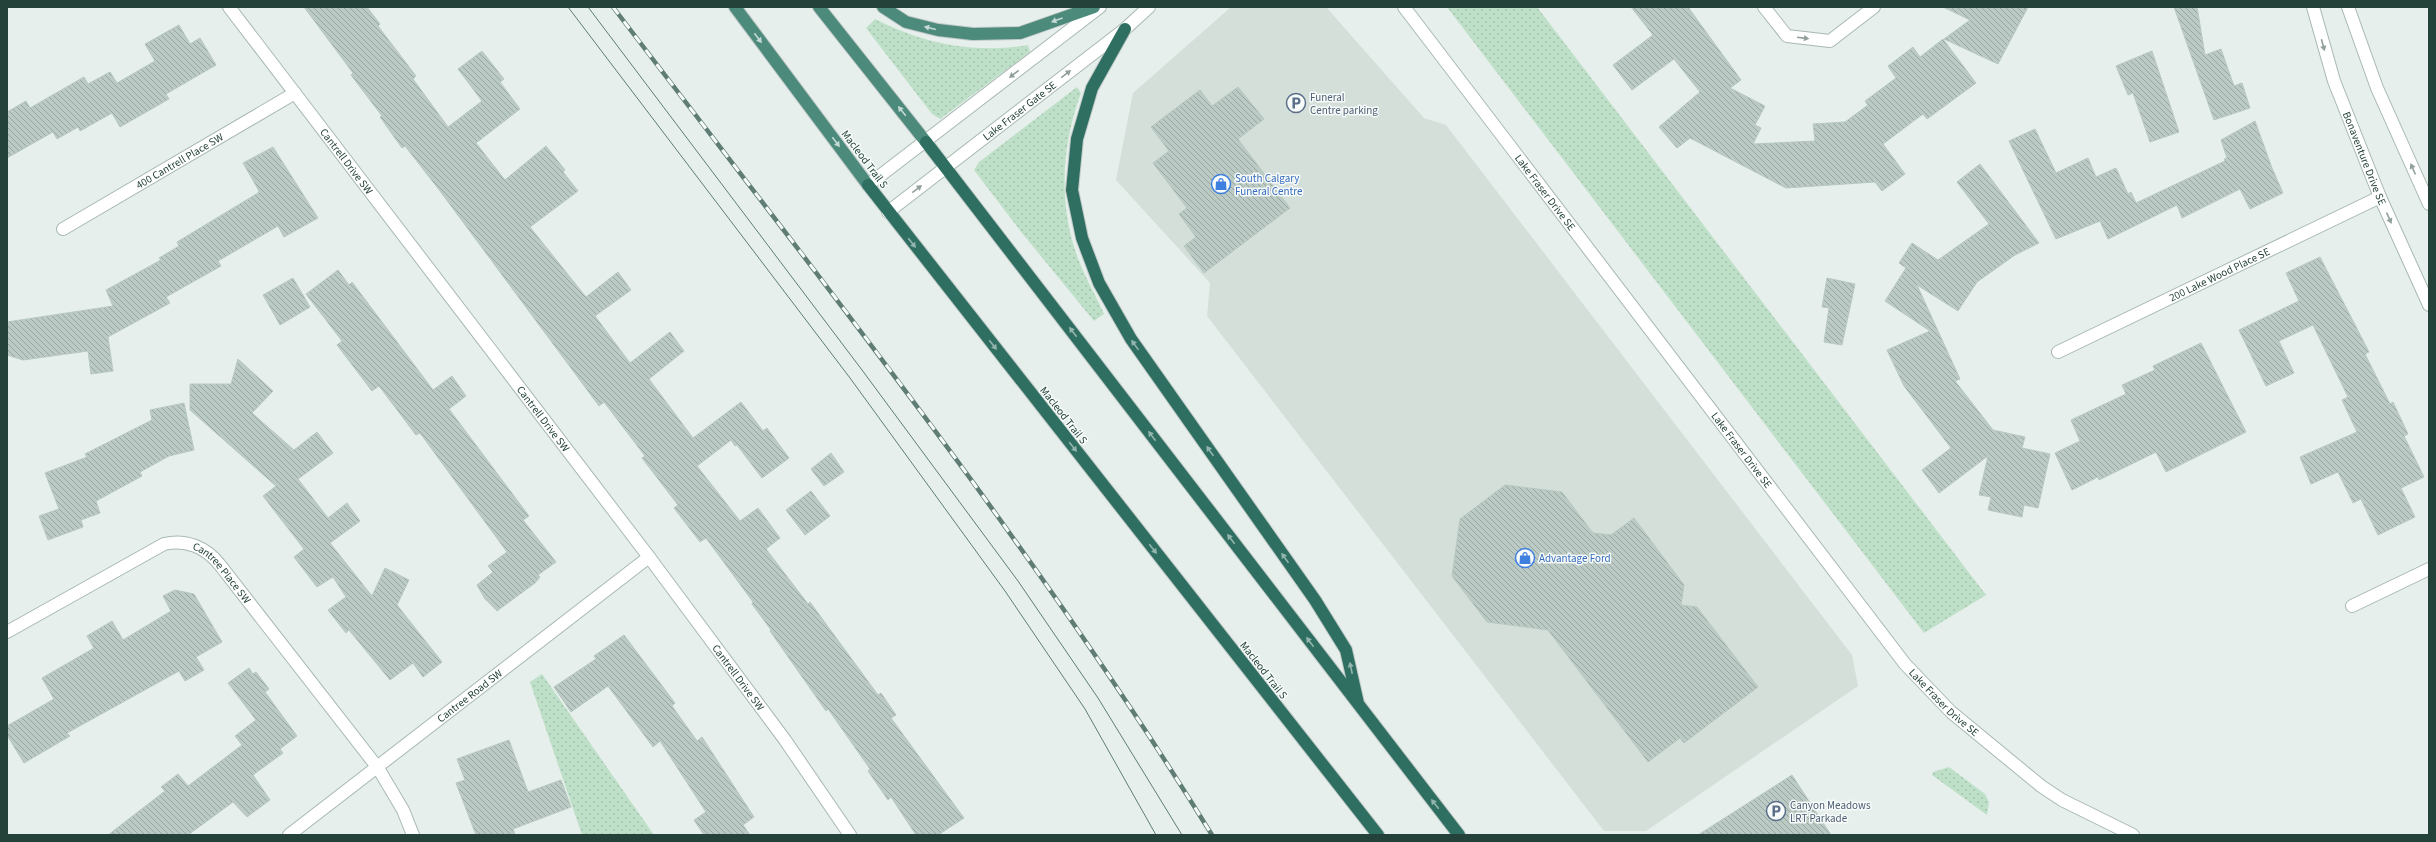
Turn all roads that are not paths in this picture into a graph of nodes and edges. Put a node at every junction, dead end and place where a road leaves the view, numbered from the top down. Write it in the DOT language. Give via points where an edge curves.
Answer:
graph roads {
  1 [pos="230,7"];
  2 [pos="735,7"];
  3 [pos="819,7"];
  4 [pos="883,7"];
  5 [pos="1094,7"];
  6 [pos="1100,7"];
  7 [pos="1149,7"];
  8 [pos="1404,7"];
  9 [pos="1764,7"];
  10 [pos="1874,7"];
  11 [pos="2313,7"];
  12 [pos="2348,7"];
  13 [pos="1124,29"];
  14 [pos="295,92"];
  15 [pos="926,142"];
  16 [pos="946,167"];
  17 [pos="868,185"];
  18 [pos="2380,197"];
  19 [pos="2429,204"];
  20 [pos="888,212"];
  21 [pos="63,229"];
  22 [pos="2429,305"];
  23 [pos="2058,352"];
  24 [pos="649,557"];
  25 [pos="2429,569"];
  26 [pos="2352,606"];
  27 [pos="7,632"];
  28 [pos="1359,706"];
  29 [pos="378,768"];
  30 [pos="289,835"];
  31 [pos="413,835"];
  32 [pos="850,835"];
  33 [pos="1378,835"];
  34 [pos="1459,835"];
  35 [pos="2133,835"];
  1 -- 14 [label="street, Cantrell Drive SW"];
  2 -- 17 [label="highway, Macleod Trail S, one-way"];
  15 -- 3 [label="highway, one-way"];
  5 -- 4 [label="highway, one-way" via="1020,33 973,34 938,30 906,22"];
  6 -- 15 [label="street, one-way"];
  7 -- 13 [label="street, Lake Fraser Gate SE"];
  8 -- 35 [label="street, Lake Fraser Drive SE" via="1905,664 1951,712 2041,786 2062,800"];
  9 -- 10 [label="street, one-way" via="1788,36 1830,41"];
  11 -- 18 [label="street, Bonaventure Drive SE, one-way" via="2334,82"];
  19 -- 12 [label="street, one-way" via="2377,88"];
  16 -- 13 [label="street, Lake Fraser Gate SE, one-way"];
  28 -- 13 [label="highway, one-way" via="1346,650 1315,600 1131,339 1099,283 1082,238 1072,190 1077,139 1092,88"];
  14 -- 21 [label="street, 400 Cantrell Place SW"];
  14 -- 24 [label="street, Cantrell Drive SW"];
  15 -- 16 [label="highway"];
  15 -- 17 [label="street"];
  20 -- 16 [label="street, Lake Fraser Gate SE, one-way"];
  28 -- 16 [label="highway, one-way"];
  17 -- 20 [label="highway, Macleod Trail S"];
  18 -- 22 [label="street, Bonaventure Drive SE, one-way"];
  18 -- 23 [label="street, 200 Lake Wood Place SE"];
  20 -- 33 [label="highway, Macleod Trail S, one-way"];
  24 -- 29 [label="street, Cantree Road SW"];
  24 -- 32 [label="street, Cantrell Drive SW" via="785,740"];
  25 -- 26 [label="street"];
  27 -- 29 [label="street, Cantree Place SW" via="154,548 173,542 198,546 210,553 220,565"];
  34 -- 28 [label="highway, one-way"];
  29 -- 30 [label="street, Cantree Road SW"];
  29 -- 31 [label="street, Cantree Place SW" via="403,810"];
}
